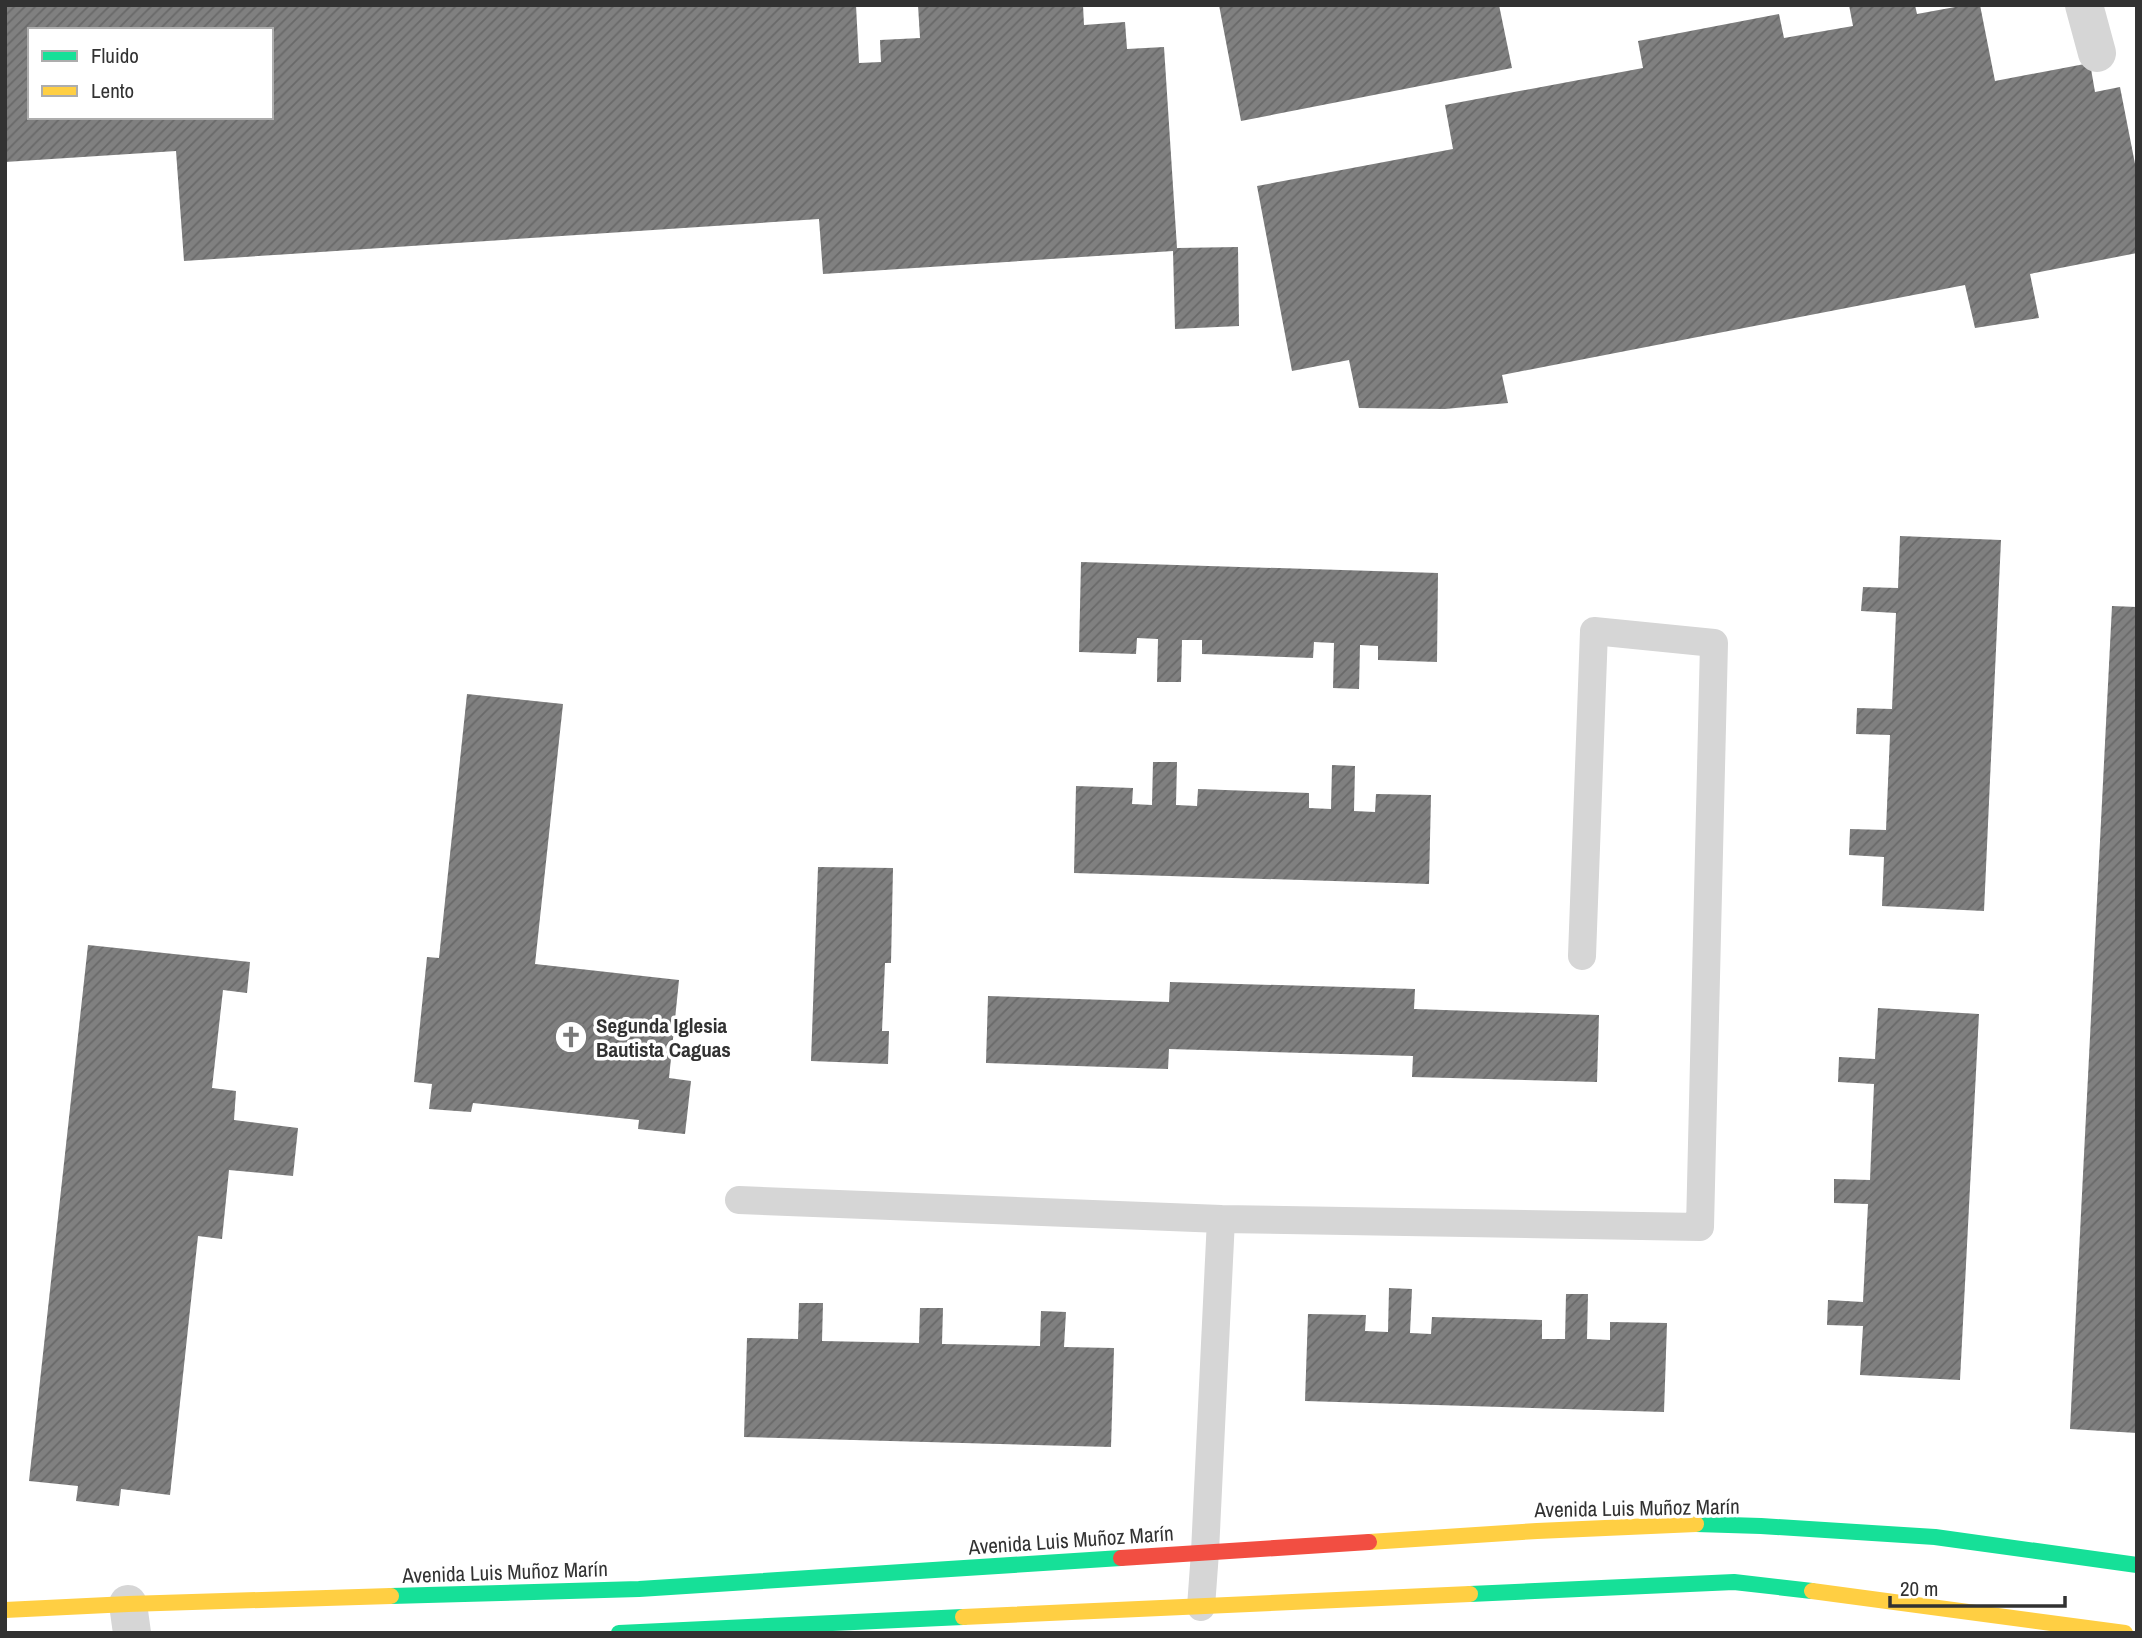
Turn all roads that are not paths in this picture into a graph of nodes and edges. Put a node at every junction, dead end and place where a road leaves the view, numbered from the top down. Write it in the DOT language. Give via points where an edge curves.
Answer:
graph roads {
  1 [pos="2084,5"];
  2 [pos="2097,53"];
  3 [pos="1582,956"];
  4 [pos="739,1200"];
  5 [pos="1221,1219"];
  6 [pos="1205,1552"];
  7 [pos="2137,1565"];
  8 [pos="1201,1607"];
  9 [pos="5,1610"];
  10 [pos="130,1619"];
  11 [pos="619,1633"];
  12 [pos="2125,1633"];
  1 -- 2 [label="street"];
  3 -- 5 [label="lane" via="1594,631 1714,643 1700,1227"];
  4 -- 5 [label="lane"];
  5 -- 6 [label="lane"];
  6 -- 7 [label="main road, Avenida Luis Muñoz Marín" via="1680,1524 1935,1537"];
  6 -- 8 [label="lane"];
  6 -- 10 [label="main road, Avenida Luis Muñoz Marín"];
  8 -- 11 [label="main road"];
  8 -- 12 [label="main road" via="1734,1582"];
  9 -- 10 [label="main road, Avenida Luis Muñoz Marín"];
}
